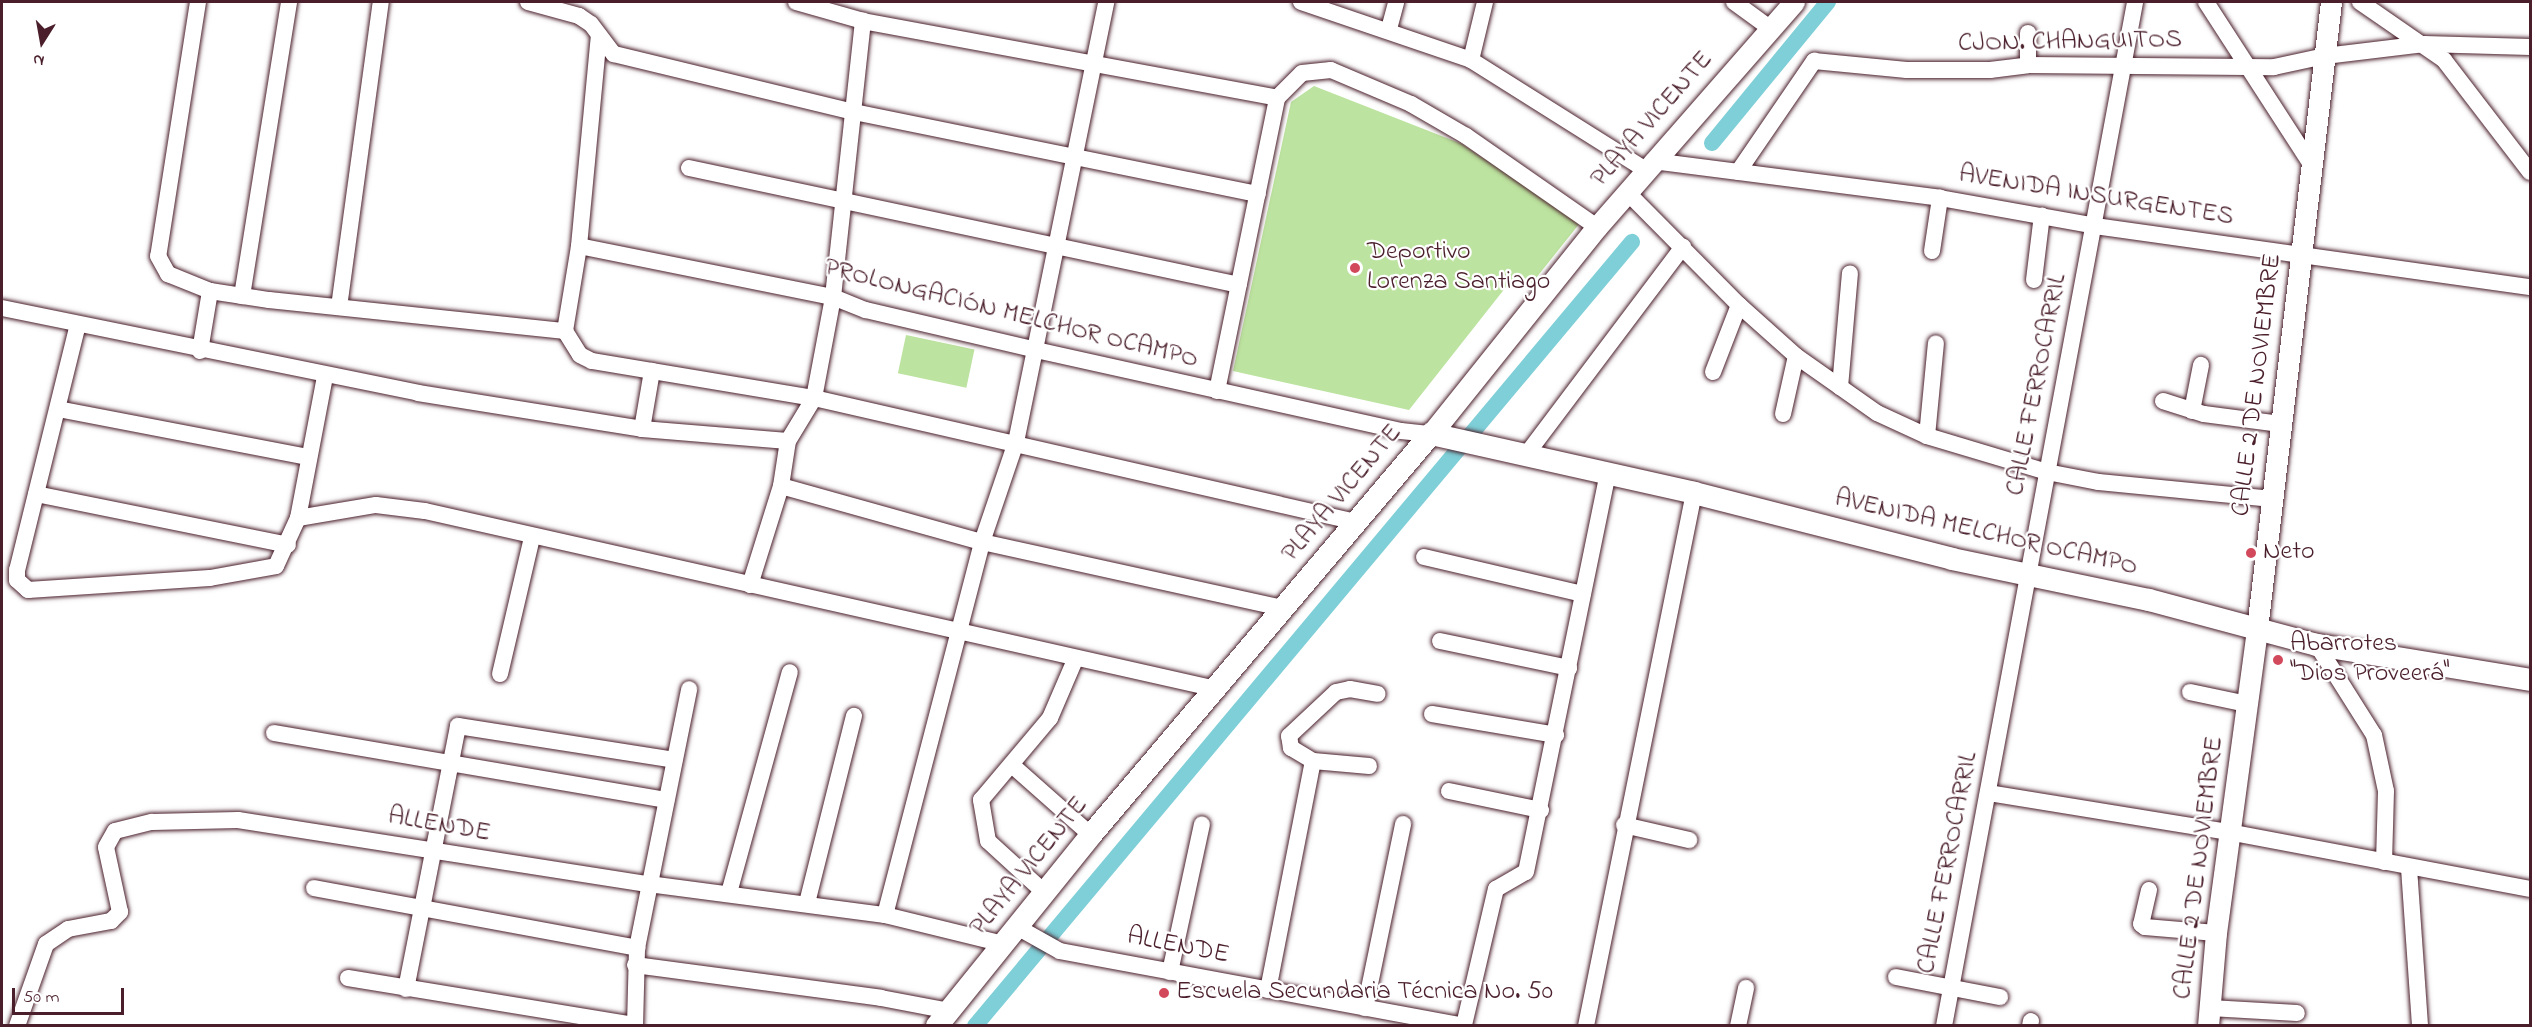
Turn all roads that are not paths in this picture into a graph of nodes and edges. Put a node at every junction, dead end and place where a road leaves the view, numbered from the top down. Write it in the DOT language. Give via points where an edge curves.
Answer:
graph roads {
  1 [pos="198,2"];
  2 [pos="289,2"];
  3 [pos="381,2"];
  4 [pos="528,2"];
  5 [pos="796,2"];
  6 [pos="1106,2"];
  7 [pos="1301,2"];
  8 [pos="1396,2"];
  9 [pos="1485,2"];
  10 [pos="1734,2"];
  11 [pos="1794,2"];
  12 [pos="2134,2"];
  13 [pos="2206,2"];
  14 [pos="2331,2"];
  15 [pos="2360,2"];
  16 [pos="1318,3"];
  17 [pos="863,21"];
  18 [pos="1389,29"];
  19 [pos="1771,29"];
  20 [pos="2028,33"];
  21 [pos="599,36"];
  22 [pos="2424,45"];
  23 [pos="2530,47"];
  24 [pos="2325,56"];
  25 [pos="1471,60"];
  26 [pos="1094,62"];
  27 [pos="2028,65"];
  28 [pos="2124,65"];
  29 [pos="2248,67"];
  30 [pos="1277,98"];
  31 [pos="854,112"];
  32 [pos="1076,157"];
  33 [pos="1650,165"];
  34 [pos="2312,166"];
  35 [pos="689,168"];
  36 [pos="1738,172"];
  37 [pos="2530,172"];
  38 [pos="1627,192"];
  39 [pos="1258,194"];
  40 [pos="1940,198"];
  41 [pos="845,199"];
  42 [pos="2042,215"];
  43 [pos="2095,226"];
  44 [pos="1597,227"];
  45 [pos="579,246"];
  46 [pos="1683,246"];
  47 [pos="1057,248"];
  48 [pos="1932,251"];
  49 [pos="2300,254"];
  50 [pos="1850,273"];
  51 [pos="2034,280"];
  52 [pos="1239,285"];
  53 [pos="2530,287"];
  54 [pos="210,291"];
  55 [pos="242,296"];
  56 [pos="833,297"];
  57 [pos="1739,305"];
  58 [pos="2,308"];
  59 [pos="339,308"];
  60 [pos="78,324"];
  61 [pos="565,331"];
  62 [pos="1936,343"];
  63 [pos="1037,346"];
  64 [pos="200,351"];
  65 [pos="1796,356"];
  66 [pos="2201,365"];
  67 [pos="652,371"];
  68 [pos="1713,372"];
  69 [pos="325,376"];
  70 [pos="1218,386"];
  71 [pos="1840,387"];
  72 [pos="814,398"];
  73 [pos="2163,401"];
  74 [pos="58,409"];
  75 [pos="2192,411"];
  76 [pos="1782,414"];
  77 [pos="2280,424"];
  78 [pos="642,429"];
  79 [pos="1442,436"];
  80 [pos="1927,436"];
  81 [pos="788,441"];
  82 [pos="1016,442"];
  83 [pos="1526,455"];
  84 [pos="308,457"];
  85 [pos="2047,472"];
  86 [pos="1608,474"];
  87 [pos="781,486"];
  88 [pos="1694,493"];
  89 [pos="36,494"];
  90 [pos="2272,499"];
  91 [pos="298,518"];
  92 [pos="1356,522"];
  93 [pos="532,538"];
  94 [pos="982,542"];
  95 [pos="288,545"];
  96 [pos="1424,557"];
  97 [pos="2028,575"];
  98 [pos="750,585"];
  99 [pos="1583,594"];
  100 [pos="1283,608"];
  101 [pos="2258,629"];
  102 [pos="959,633"];
  103 [pos="1440,641"];
  104 [pos="2317,645"];
  105 [pos="1075,660"];
  106 [pos="1569,668"];
  107 [pos="790,672"];
  108 [pos="500,674"];
  109 [pos="2530,680"];
  110 [pos="689,689"];
  111 [pos="1216,689"];
  112 [pos="2190,692"];
  113 [pos="1378,694"];
  114 [pos="2247,704"];
  115 [pos="1432,714"];
  116 [pos="855,716"];
  117 [pos="274,733"];
  118 [pos="1556,735"];
  119 [pos="674,760"];
  120 [pos="1313,761"];
  121 [pos="451,763"];
  122 [pos="1013,766"];
  123 [pos="1370,766"];
  124 [pos="1449,791"];
  125 [pos="1988,793"];
  126 [pos="666,800"];
  127 [pos="1541,810"];
  128 [pos="1202,824"];
  129 [pos="1403,824"];
  130 [pos="1624,825"];
  131 [pos="2229,832"];
  132 [pos="1091,835"];
  133 [pos="1689,840"];
  134 [pos="433,851"];
  135 [pos="2384,862"];
  136 [pos="2409,868"];
  137 [pos="649,885"];
  138 [pos="314,888"];
  139 [pos="2530,889"];
  140 [pos="2149,890"];
  141 [pos="729,893"];
  142 [pos="1045,893"];
  143 [pos="807,903"];
  144 [pos="422,905"];
  145 [pos="885,915"];
  146 [pos="2216,933"];
  147 [pos="1018,937"];
  148 [pos="637,948"];
  149 [pos="635,965"];
  150 [pos="1170,972"];
  151 [pos="1896,977"];
  152 [pos="348,978"];
  153 [pos="1746,988"];
  154 [pos="1951,988"];
  155 [pos="406,989"];
  156 [pos="1268,990"];
  157 [pos="2000,997"];
  158 [pos="1365,1008"];
  159 [pos="2297,1013"];
  160 [pos="2209,1017"];
  161 [pos="943,1018"];
  162 [pos="635,1025"];
  163 [pos="1464,1025"];
  164 [pos="17,1026"];
  165 [pos="1586,1026"];
  166 [pos="1738,1026"];
  167 [pos="1944,1026"];
  168 [pos="2420,1026"];
  1 -- 54 [label="street" via="158,256 168,274"];
  2 -- 55 [label="street"];
  3 -- 59 [label="street"];
  4 -- 21 [label="street" via="579,16"];
  5 -- 17 [label="street"];
  6 -- 26 [label="street"];
  7 -- 16 [label="street"];
  8 -- 18 [label="street"];
  9 -- 25 [label="street"];
  10 -- 19 [label="street"];
  11 -- 19 [label="street, PLAYA VICENTE"];
  12 -- 28 [label="street, CALLE FERROCARRIL"];
  13 -- 29 [label="street"];
  14 -- 24 [label="street, CALLE 2 DE NOVIEMBRE"];
  15 -- 22 [label="street"];
  16 -- 18 [label="street"];
  17 -- 26 [label="street"];
  17 -- 31 [label="street"];
  18 -- 25 [label="street"];
  19 -- 33 [label="street, PLAYA VICENTE"];
  20 -- 27 [label="street"];
  21 -- 31 [label="street" via="614,54"];
  21 -- 45 [label="street"];
  22 -- 23 [label="street, CJON. CHANGUITOS"];
  22 -- 24 [label="street, CJON. CHANGUITOS"];
  22 -- 37 [label="street" via="2461,77"];
  24 -- 29 [label="street, CJON. CHANGUITOS" via="2284,66"];
  24 -- 34 [label="street, CALLE 2 DE NOVIEMBRE"];
  25 -- 33 [label="street"];
  26 -- 30 [label="street"];
  26 -- 32 [label="street"];
  27 -- 28 [label="street, CJON. CHANGUITOS"];
  27 -- 36 [label="street, CJON. CHANGUITOS" via="1990,70 1907,70 1814,61"];
  28 -- 29 [label="street, CJON. CHANGUITOS"];
  28 -- 43 [label="street, CALLE FERROCARRIL"];
  29 -- 34 [label="street"];
  30 -- 39 [label="street"];
  30 -- 44 [label="street" via="1302,73 1315,69 1357,78 1466,136"];
  31 -- 32 [label="street"];
  31 -- 41 [label="street"];
  32 -- 39 [label="street"];
  32 -- 47 [label="street"];
  33 -- 36 [label="street, AVENIDA INSURGENTES"];
  33 -- 38 [label="street, PLAYA VICENTE"];
  34 -- 49 [label="street, CALLE 2 DE NOVIEMBRE"];
  35 -- 41 [label="street"];
  36 -- 40 [label="street, AVENIDA INSURGENTES"];
  38 -- 44 [label="street, PLAYA VICENTE"];
  38 -- 46 [label="street"];
  39 -- 52 [label="street"];
  40 -- 42 [label="street, AVENIDA INSURGENTES"];
  40 -- 48 [label="street"];
  41 -- 47 [label="street"];
  41 -- 56 [label="street"];
  42 -- 43 [label="street, AVENIDA INSURGENTES"];
  42 -- 51 [label="street"];
  43 -- 49 [label="street, AVENIDA INSURGENTES"];
  43 -- 85 [label="street, CALLE FERROCARRIL"];
  44 -- 79 [label="street, PLAYA VICENTE"];
  45 -- 56 [label="street, PROLONGACIÓN MELCHOR OCAMPO"];
  45 -- 61 [label="street"];
  46 -- 57 [label="street"];
  46 -- 83 [label="street"];
  47 -- 52 [label="street"];
  47 -- 63 [label="street"];
  49 -- 53 [label="street, AVENIDA INSURGENTES"];
  49 -- 77 [label="street, CALLE 2 DE NOVIEMBRE"];
  50 -- 71 [label="street"];
  52 -- 70 [label="street"];
  54 -- 55 [label="street"];
  54 -- 64 [label="street"];
  55 -- 59 [label="street"];
  56 -- 63 [label="street, PROLONGACIÓN MELCHOR OCAMPO" via="866,310"];
  56 -- 72 [label="street"];
  57 -- 65 [label="street"];
  57 -- 68 [label="street"];
  58 -- 60 [label="street"];
  59 -- 61 [label="street"];
  60 -- 64 [label="street"];
  60 -- 74 [label="street"];
  61 -- 67 [label="street" via="580,355"];
  62 -- 80 [label="street"];
  63 -- 70 [label="street, PROLONGACIÓN MELCHOR OCAMPO"];
  63 -- 82 [label="street"];
  64 -- 69 [label="street"];
  65 -- 71 [label="street"];
  65 -- 76 [label="street"];
  66 -- 75 [label="street"];
  67 -- 72 [label="street"];
  67 -- 78 [label="street"];
  69 -- 78 [label="street"];
  69 -- 84 [label="street"];
  70 -- 79 [label="street, PROLONGACIÓN MELCHOR OCAMPO" via="1401,431"];
  71 -- 80 [label="street" via="1877,413"];
  72 -- 81 [label="street"];
  72 -- 82 [label="street"];
  73 -- 75 [label="street"];
  74 -- 84 [label="street"];
  74 -- 89 [label="street"];
  75 -- 77 [label="street"];
  77 -- 90 [label="street, CALLE 2 DE NOVIEMBRE"];
  78 -- 81 [label="street"];
  79 -- 83 [label="main road, AVENIDA MELCHOR OCAMPO"];
  79 -- 92 [label="main road, PLAYA VICENTE"];
  80 -- 85 [label="street"];
  81 -- 87 [label="street"];
  82 -- 92 [label="street"];
  82 -- 94 [label="street"];
  83 -- 86 [label="main road, AVENIDA MELCHOR OCAMPO"];
  84 -- 91 [label="street"];
  85 -- 90 [label="street" via="2099,482"];
  85 -- 97 [label="street, CALLE FERROCARRIL"];
  86 -- 88 [label="main road, AVENIDA MELCHOR OCAMPO"];
  86 -- 99 [label="street"];
  87 -- 94 [label="street"];
  87 -- 98 [label="street"];
  88 -- 97 [label="main road, AVENIDA MELCHOR OCAMPO"];
  88 -- 130 [label="street"];
  89 -- 95 [label="street"];
  89 -- 95 [label="street" via="17,570 17,580 28,590 263,571 276,566"];
  90 -- 101 [label="street, CALLE 2 DE NOVIEMBRE"];
  91 -- 93 [label="street" via="376,505 425,511"];
  91 -- 95 [label="street"];
  92 -- 100 [label="main road, PLAYA VICENTE"];
  93 -- 98 [label="street"];
  93 -- 108 [label="street"];
  94 -- 100 [label="street"];
  94 -- 102 [label="street"];
  96 -- 99 [label="street"];
  97 -- 101 [label="main road, AVENIDA MELCHOR OCAMPO" via="2149,600"];
  97 -- 125 [label="street, CALLE FERROCARRIL"];
  98 -- 102 [label="street"];
  99 -- 106 [label="street"];
  100 -- 111 [label="main road, PLAYA VICENTE"];
  101 -- 104 [label="main road, AVENIDA MELCHOR OCAMPO"];
  101 -- 114 [label="street, CALLE 2 DE NOVIEMBRE"];
  102 -- 105 [label="street"];
  102 -- 145 [label="street"];
  103 -- 106 [label="street"];
  104 -- 109 [label="main road, AVENIDA MELCHOR OCAMPO"];
  104 -- 135 [label="street" via="2374,735 2386,791"];
  105 -- 111 [label="street"];
  105 -- 122 [label="street" via="1050,718"];
  106 -- 118 [label="street"];
  107 -- 141 [label="street"];
  110 -- 119 [label="street"];
  111 -- 132 [label="main road, PLAYA VICENTE"];
  112 -- 114 [label="street"];
  113 -- 120 [label="street" via="1350,689 1336,692 1289,736 1291,748"];
  114 -- 131 [label="street, CALLE 2 DE NOVIEMBRE"];
  115 -- 118 [label="street"];
  116 -- 143 [label="street"];
  117 -- 121 [label="street"];
  118 -- 127 [label="street"];
  119 -- 121 [label="street" via="461,724"];
  119 -- 126 [label="street"];
  120 -- 123 [label="street"];
  120 -- 156 [label="street"];
  121 -- 126 [label="street"];
  121 -- 134 [label="street"];
  122 -- 132 [label="street"];
  122 -- 142 [label="street" via="990,786 981,800 988,841"];
  124 -- 127 [label="street"];
  125 -- 131 [label="street"];
  125 -- 154 [label="street, CALLE FERROCARRIL"];
  126 -- 137 [label="street"];
  127 -- 163 [label="street" via="1526,872 1496,889"];
  128 -- 150 [label="street"];
  129 -- 158 [label="street"];
  130 -- 133 [label="street"];
  130 -- 165 [label="street"];
  131 -- 135 [label="street"];
  131 -- 146 [label="street, CALLE 2 DE NOVIEMBRE"];
  132 -- 142 [label="main road, PLAYA VICENTE"];
  134 -- 137 [label="street, ALLENDE"];
  134 -- 144 [label="street"];
  134 -- 164 [label="street, ALLENDE" via="238,820 152,822 115,831 106,847 120,912 111,921 68,929 46,944"];
  135 -- 136 [label="street"];
  136 -- 139 [label="street"];
  136 -- 168 [label="street"];
  137 -- 141 [label="street, ALLENDE"];
  137 -- 148 [label="street"];
  138 -- 144 [label="street"];
  140 -- 146 [label="street" via="2141,924 2145,927"];
  141 -- 143 [label="street, ALLENDE"];
  142 -- 147 [label="main road, PLAYA VICENTE"];
  143 -- 145 [label="street, ALLENDE"];
  144 -- 148 [label="street"];
  144 -- 155 [label="street"];
  145 -- 147 [label="street, ALLENDE"];
  146 -- 160 [label="street, CALLE 2 DE NOVIEMBRE"];
  147 -- 150 [label="street, ALLENDE" via="1060,951"];
  147 -- 161 [label="main road, PLAYA VICENTE"];
  148 -- 149 [label="street"];
  149 -- 161 [label="street" via="881,998"];
  149 -- 162 [label="street"];
  150 -- 156 [label="street, ALLENDE"];
  151 -- 154 [label="street"];
  152 -- 155 [label="street"];
  153 -- 166 [label="street"];
  154 -- 157 [label="street"];
  154 -- 167 [label="street, CALLE FERROCARRIL"];
  155 -- 162 [label="street"];
  156 -- 158 [label="street, ALLENDE"];
  158 -- 163 [label="street, ALLENDE"];
  159 -- 160 [label="street"];
}
